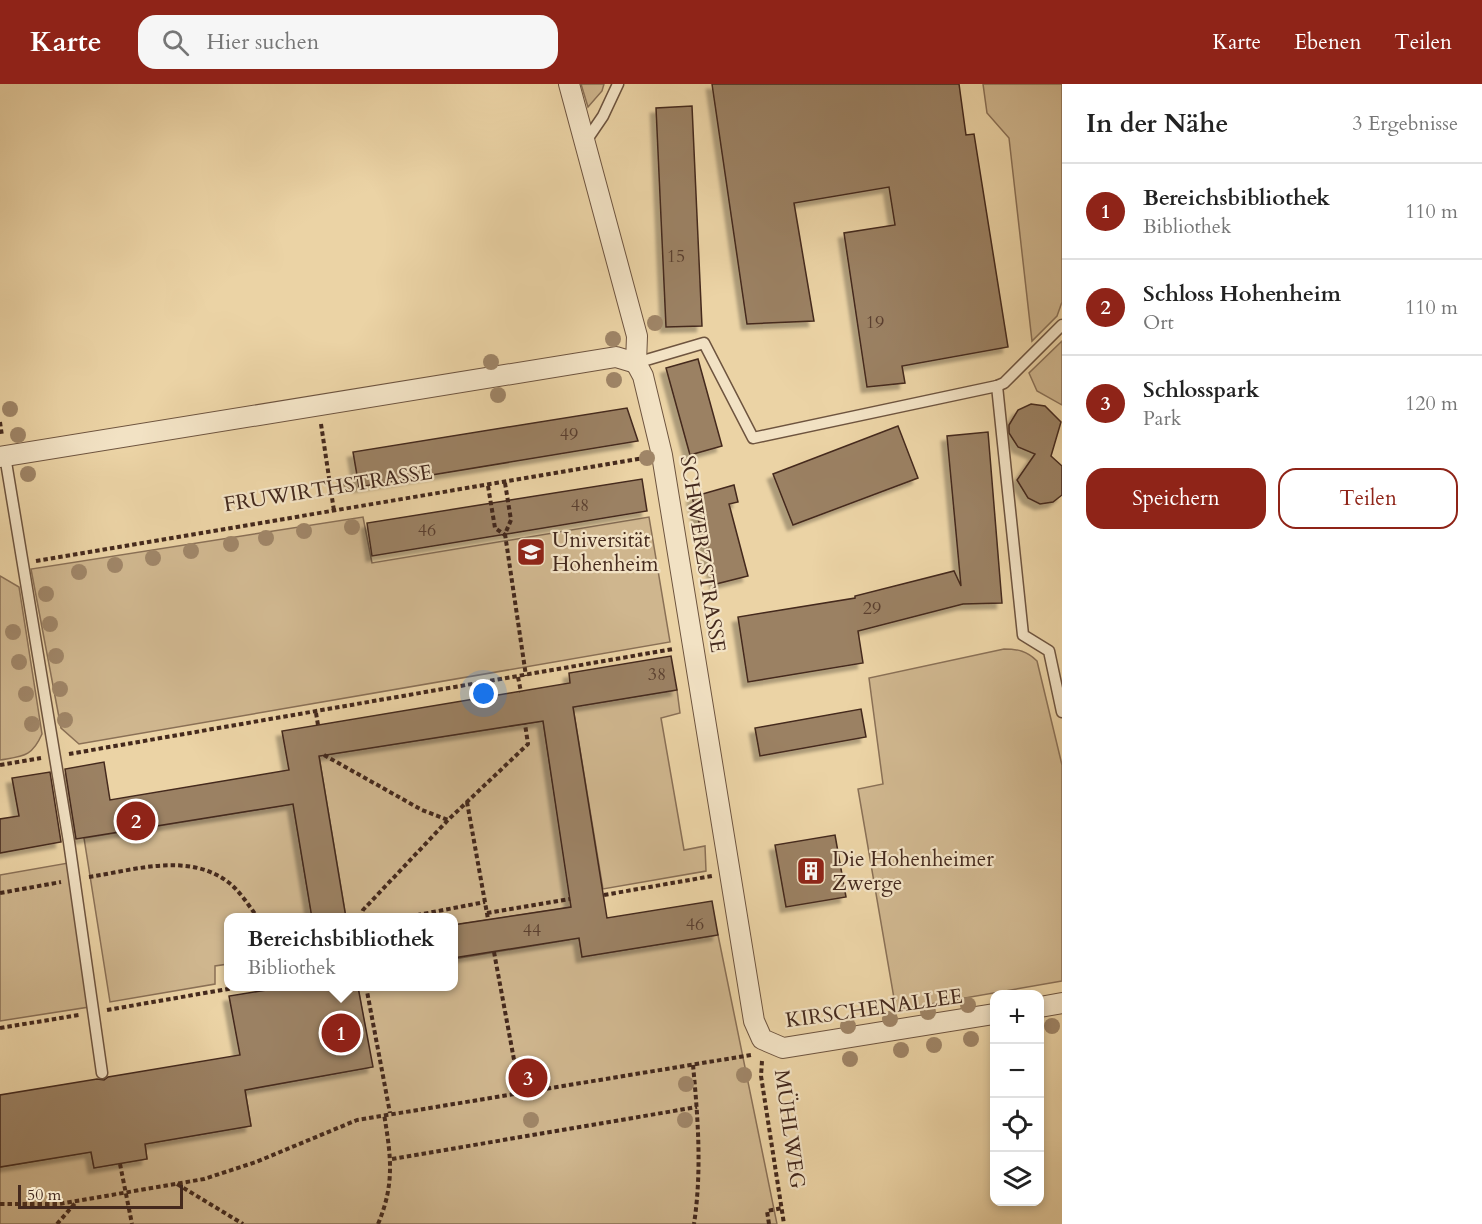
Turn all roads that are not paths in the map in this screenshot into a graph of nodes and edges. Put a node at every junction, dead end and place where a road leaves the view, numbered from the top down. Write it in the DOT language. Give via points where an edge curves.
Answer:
graph roads {
  1 [pos="569,84"];
  2 [pos="618,84"];
  3 [pos="586,141"];
  4 [pos="1062,325"];
  5 [pos="636,363"];
  6 [pos="997,386"];
  7 [pos="3,457"];
  8 [pos="1062,712"];
  9 [pos="1062,1003"];
  10 [pos="1044,1006"];
  11 [pos="990,1015"];
  12 [pos="762,1046"];
  13 [pos="102,1073"];
  1 -- 3 [label="street, SCHWERZSTRASSE"];
  2 -- 3 [label="lane"];
  3 -- 5 [label="street, SCHWERZSTRASSE" via="637,336"];
  4 -- 6 [label="lane"];
  5 -- 6 [label="lane" via="704,343 753,438"];
  5 -- 7 [label="street" via="616,357"];
  5 -- 12 [label="street, SCHWERZSTRASSE" via="643,376 662,454 729,873 754,1021"];
  6 -- 8 [label="lane" via="1023,635 1049,651"];
  7 -- 13 [label="lane" via="74,879"];
  9 -- 10 [label="street"];
  11 -- 12 [label="street, KIRSCHENALLEE" via="783,1048"];
}
